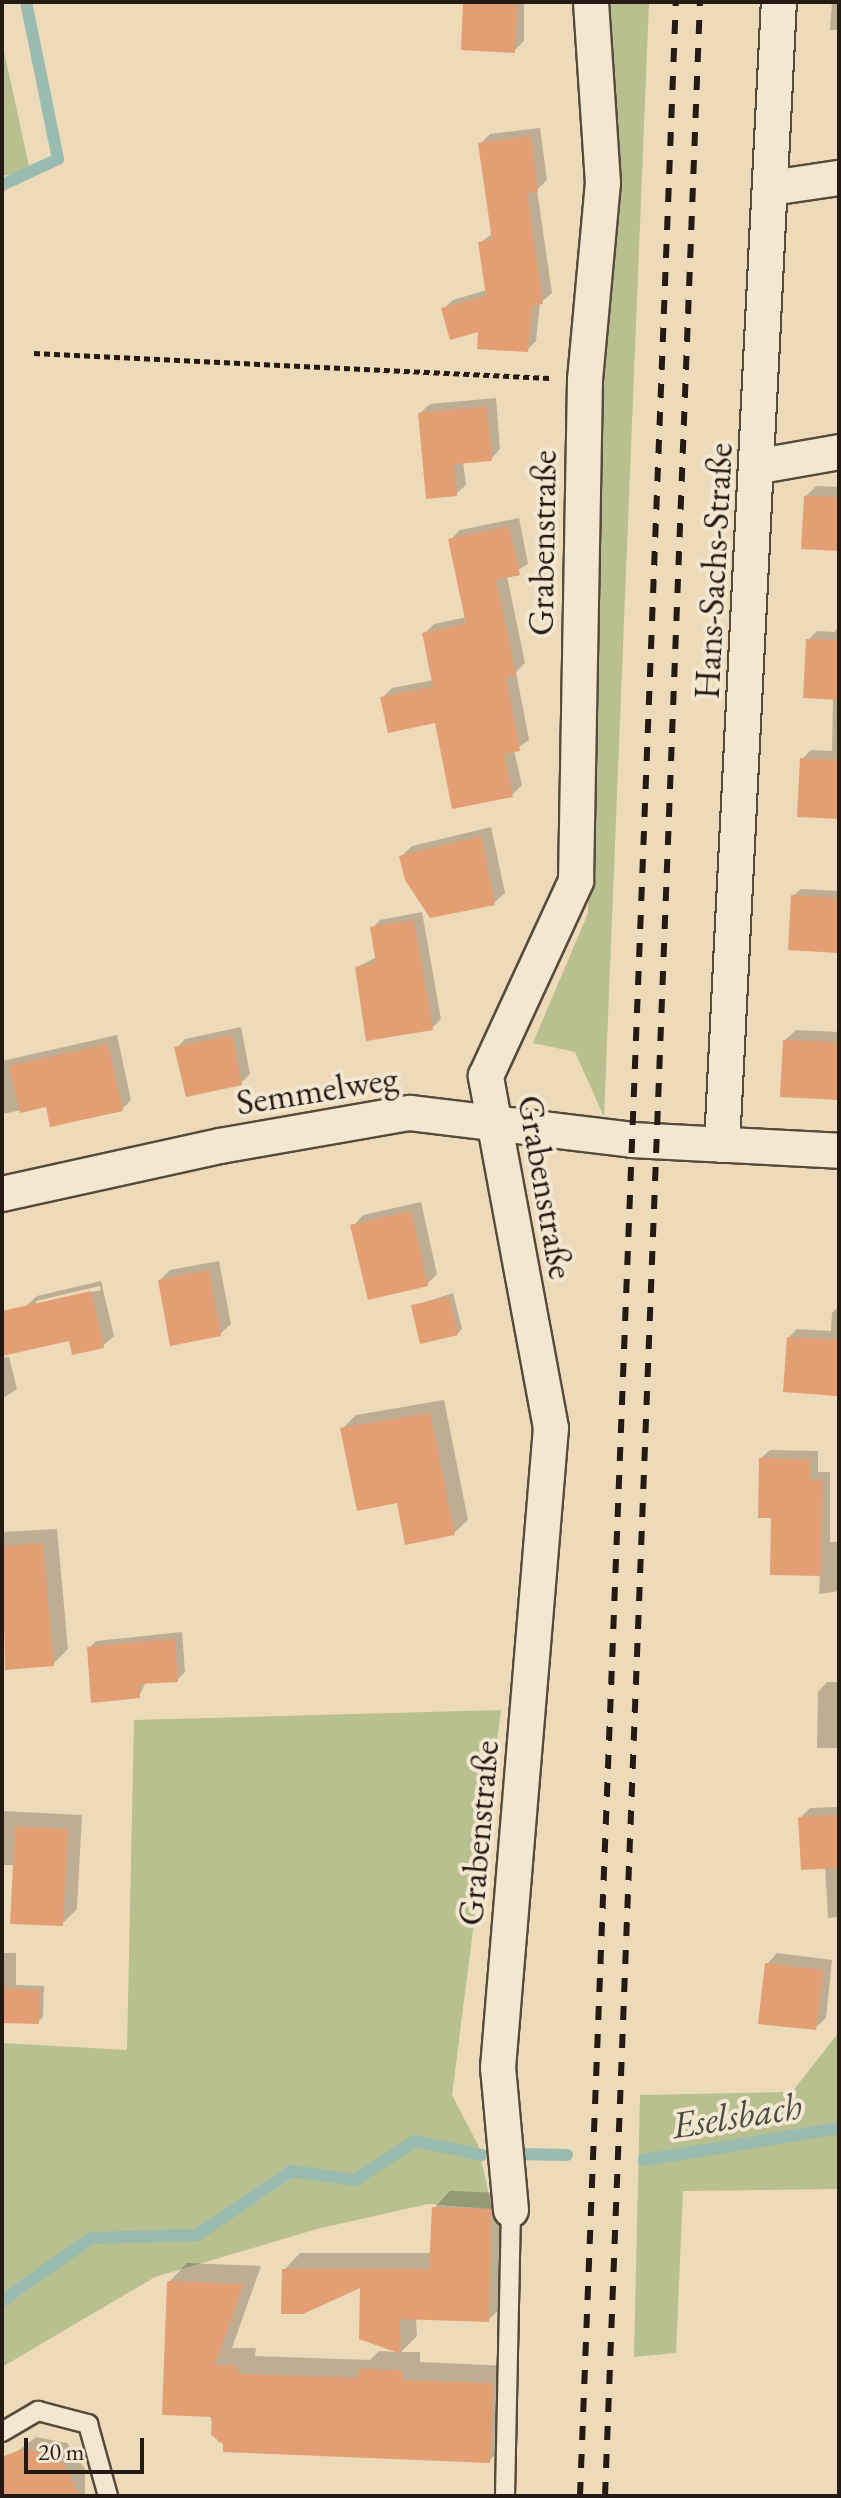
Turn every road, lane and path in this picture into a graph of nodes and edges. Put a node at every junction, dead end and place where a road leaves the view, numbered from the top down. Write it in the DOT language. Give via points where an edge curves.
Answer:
graph roads {
  1 [pos="591,2"];
  2 [pos="779,2"];
  3 [pos="839,178"];
  4 [pos="771,188"];
  5 [pos="34,353"];
  6 [pos="585,380"];
  7 [pos="839,452"];
  8 [pos="760,466"];
  9 [pos="492,1125"];
  10 [pos="722,1145"];
  11 [pos="839,1151"];
  12 [pos="2,1194"];
  13 [pos="511,2210"];
  14 [pos="2,2432"];
  15 [pos="108,2496"];
  16 [pos="505,2496"];
  1 -- 6 [label="street, Grabenstraße" via="603,183"];
  2 -- 4 [label="street, Hans-Sachs-Straße"];
  3 -- 4 [label="street"];
  4 -- 8 [label="street, Hans-Sachs-Straße"];
  5 -- 6 [label="path"];
  6 -- 9 [label="street, Grabenstraße" via="576,881 486,1076"];
  7 -- 8 [label="street"];
  8 -- 10 [label="street, Hans-Sachs-Straße"];
  9 -- 10 [label="street, Semmelweg"];
  9 -- 12 [label="street, Semmelweg" via="410,1113 220,1146"];
  9 -- 13 [label="street, Grabenstraße" via="551,1428 498,2068"];
  10 -- 11 [label="street, Semmelweg"];
  13 -- 16 [label="lane"];
  14 -- 15 [label="lane" via="38,2411 88,2424"];
}
